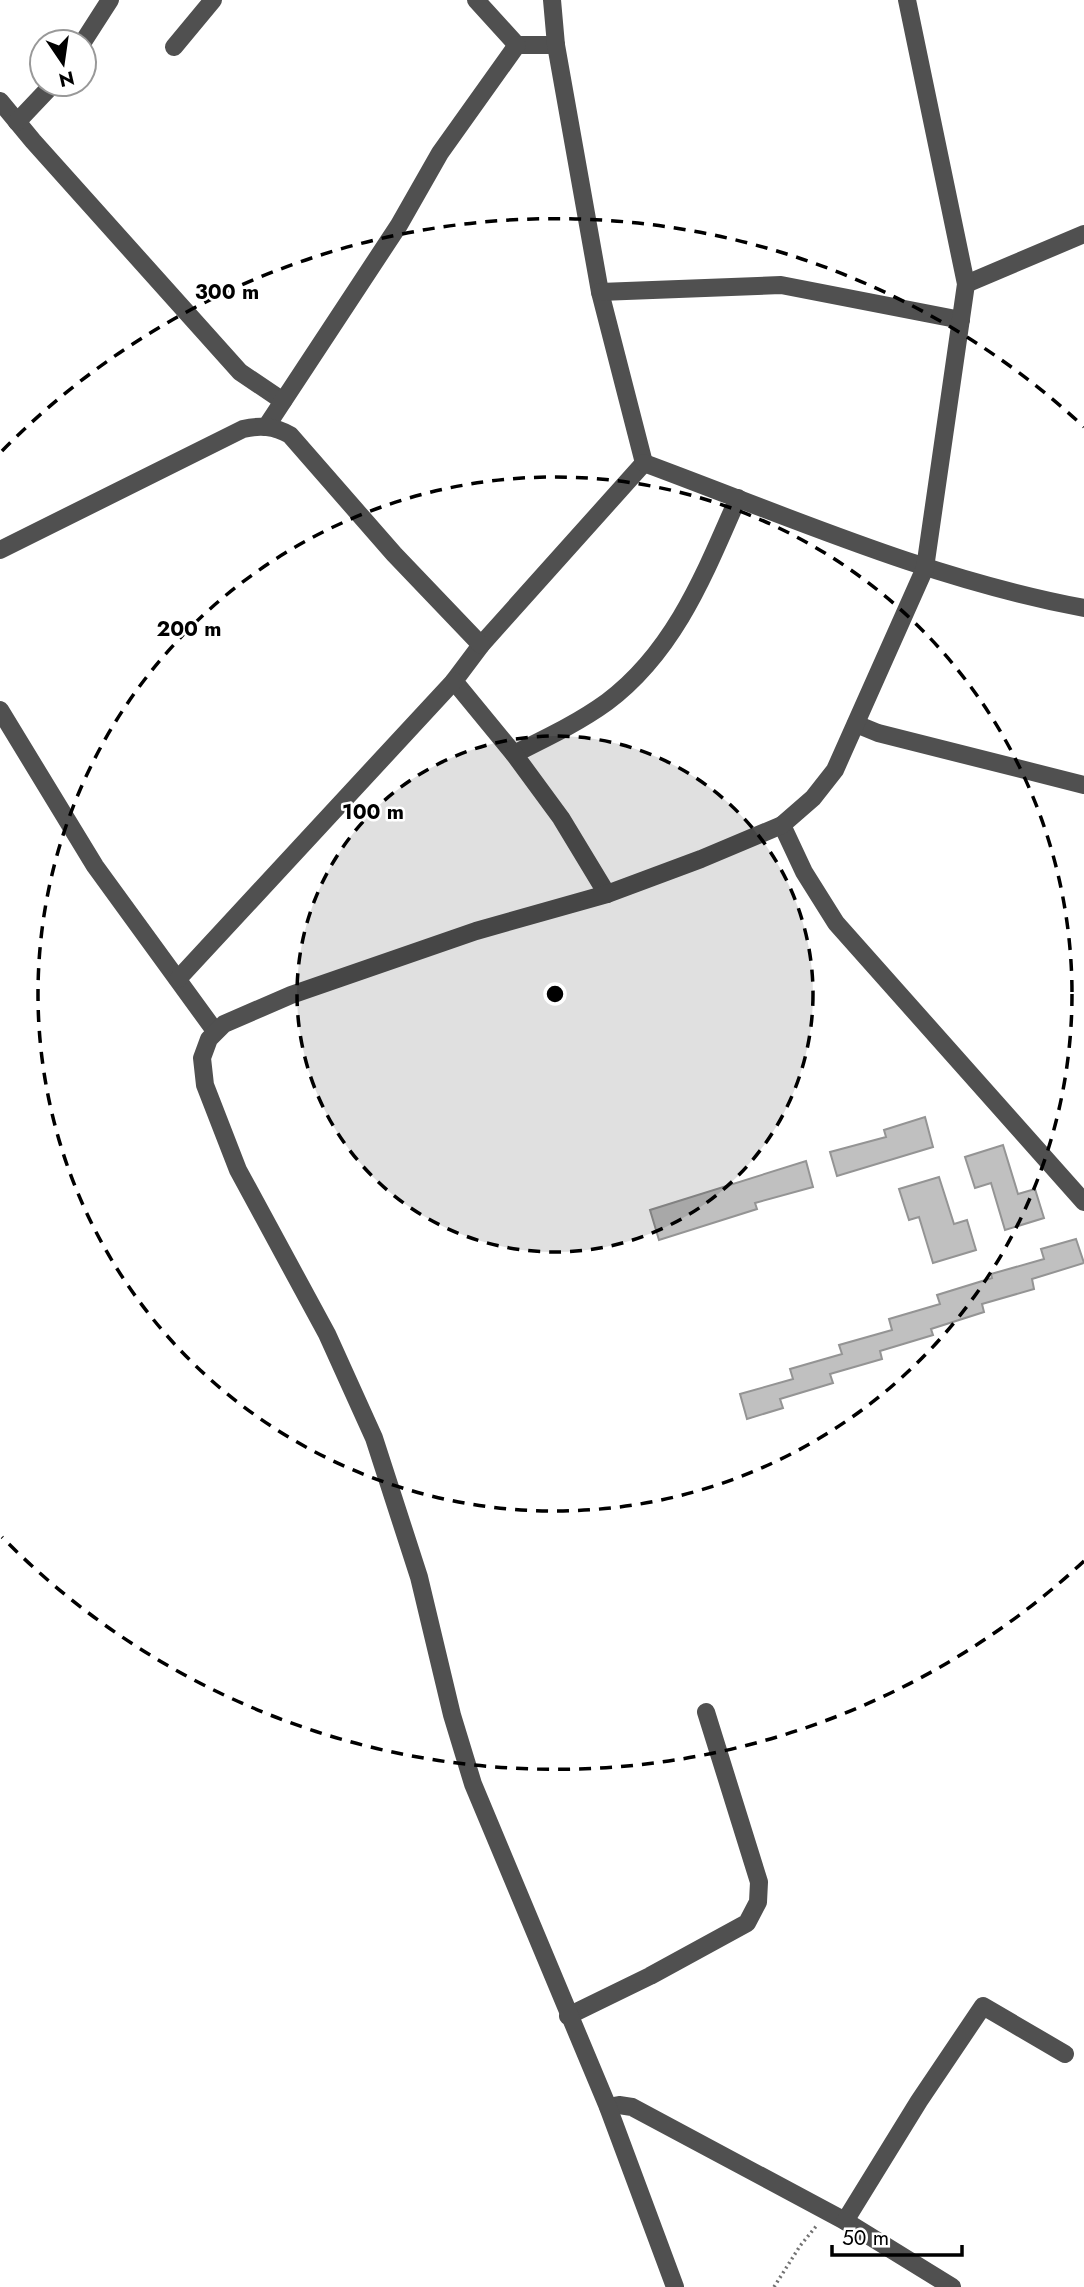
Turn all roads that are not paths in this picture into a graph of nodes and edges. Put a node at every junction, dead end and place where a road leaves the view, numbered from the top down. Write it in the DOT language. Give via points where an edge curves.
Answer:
graph roads {
  1 [pos="110,0"];
  2 [pos="213,0"];
  3 [pos="476,0"];
  4 [pos="552,0"];
  5 [pos="907,0"];
  6 [pos="92,28"];
  7 [pos="517,45"];
  8 [pos="556,45"];
  9 [pos="174,47"];
  10 [pos="40,98"];
  11 [pos="0,101"];
  12 [pos="17,122"];
  13 [pos="1084,234"];
  14 [pos="966,284"];
  15 [pos="600,292"];
  16 [pos="961,320"];
  17 [pos="283,401"];
  18 [pos="266,427"];
  19 [pos="644,463"];
  20 [pos="738,498"];
  21 [pos="0,550"];
  22 [pos="925,568"];
  23 [pos="1084,608"];
  24 [pos="481,645"];
  25 [pos="454,681"];
  26 [pos="0,710"];
  27 [pos="856,724"];
  28 [pos="514,754"];
  29 [pos="1084,785"];
  30 [pos="782,825"];
  31 [pos="607,894"];
  32 [pos="178,979"];
  33 [pos="215,1031"];
  34 [pos="1084,1202"];
  35 [pos="706,1712"];
  36 [pos="568,2016"];
  37 [pos="1065,2054"];
  38 [pos="608,2107"];
  39 [pos="838,2217"];
  40 [pos="675,2287"];
  41 [pos="952,2287"];
  1 -- 6 [label="street"];
  2 -- 9 [label="street"];
  3 -- 7 [label="street"];
  4 -- 8 [label="street"];
  5 -- 14 [label="street"];
  7 -- 8 [label="street"];
  7 -- 17 [label="street" via="440,153 399,225"];
  8 -- 15 [label="street"];
  10 -- 12 [label="street"];
  11 -- 12 [label="street"];
  12 -- 17 [label="street" via="240,372"];
  13 -- 14 [label="street"];
  14 -- 16 [label="street"];
  15 -- 16 [label="street" via="781,285"];
  15 -- 19 [label="street"];
  16 -- 22 [label="street"];
  17 -- 18 [label="street"];
  18 -- 21 [label="street" via="243,429"];
  18 -- 24 [label="street" via="290,435"];
  19 -- 20 [label="street"];
  19 -- 24 [label="street"];
  20 -- 22 [label="street"];
  20 -- 28 [label="street" via="697,591 652,660 586,716"];
  22 -- 23 [label="street"];
  22 -- 27 [label="street"];
  24 -- 25 [label="street"];
  25 -- 28 [label="street"];
  25 -- 32 [label="street"];
  26 -- 32 [label="street" via="95,866"];
  27 -- 29 [label="street"];
  27 -- 30 [label="street" via="825,785"];
  28 -- 31 [label="street" via="561,818"];
  30 -- 31 [label="street"];
  30 -- 34 [label="street" via="836,923"];
  31 -- 33 [label="street" via="352,972 257,1009"];
  32 -- 33 [label="street"];
  33 -- 36 [label="street" via="204,1049 201,1067 213,1111 238,1170 327,1334 374,1438 419,1577 473,1784"];
  35 -- 36 [label="street" via="759,1882 756,1910 747,1923"];
  36 -- 38 [label="street"];
  37 -- 39 [label="street" via="983,2006"];
  38 -- 39 [label="street" via="632,2106"];
  38 -- 40 [label="street"];
  39 -- 41 [label="street"];
}
